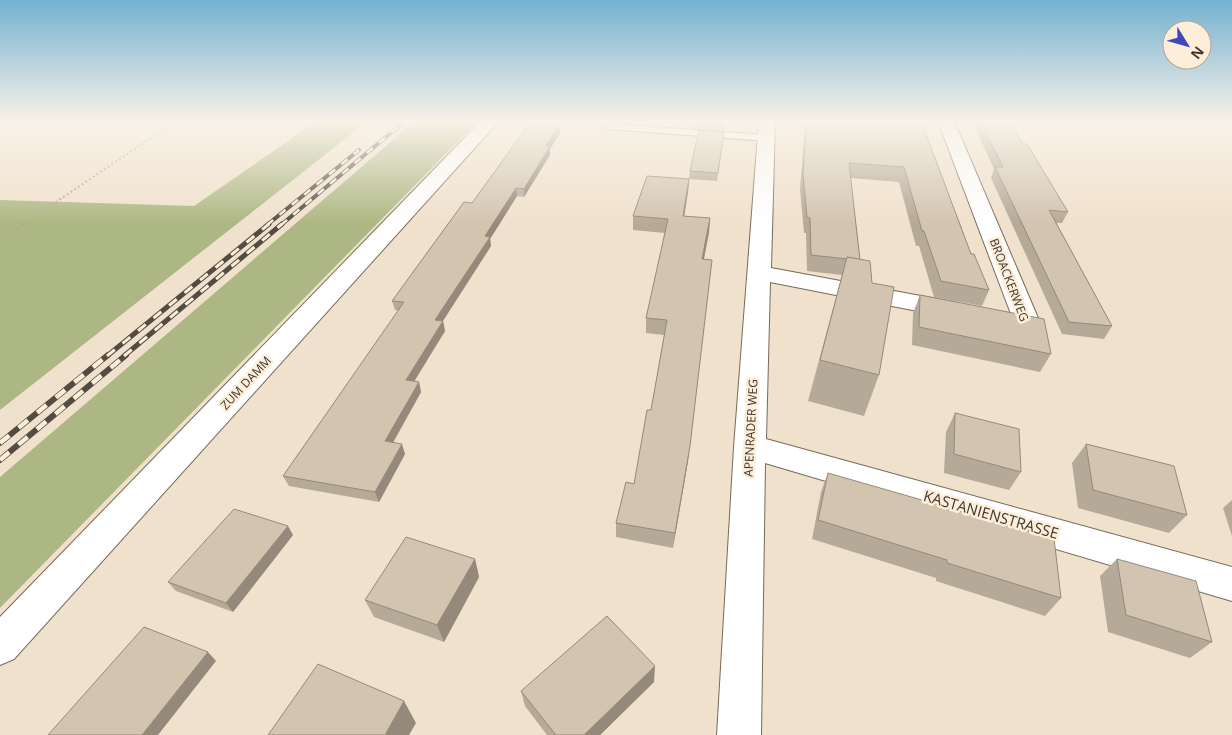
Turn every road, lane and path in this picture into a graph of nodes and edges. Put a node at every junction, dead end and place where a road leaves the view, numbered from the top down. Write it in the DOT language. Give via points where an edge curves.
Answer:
graph roads {
  1 [pos="125,155"];
  2 [pos="460,155"];
  3 [pos="765,155"];
  4 [pos="960,155"];
  5 [pos="0,240"];
  6 [pos="758,273"];
  7 [pos="750,447"];
  8 [pos="1232,584"];
  9 [pos="0,645"];
  10 [pos="739,735"];
  1 -- 5 [label="path"];
  2 -- 9 [label="street, ZUM DAMM"];
  3 -- 6 [label="street, APENRADER WEG"];
  4 -- 6 [label="street, BROACKERWEG" via="1028,325"];
  6 -- 7 [label="street, APENRADER WEG"];
  7 -- 8 [label="street, KASTANIENSTRASSE"];
  7 -- 10 [label="street, APENRADER WEG"];
}
